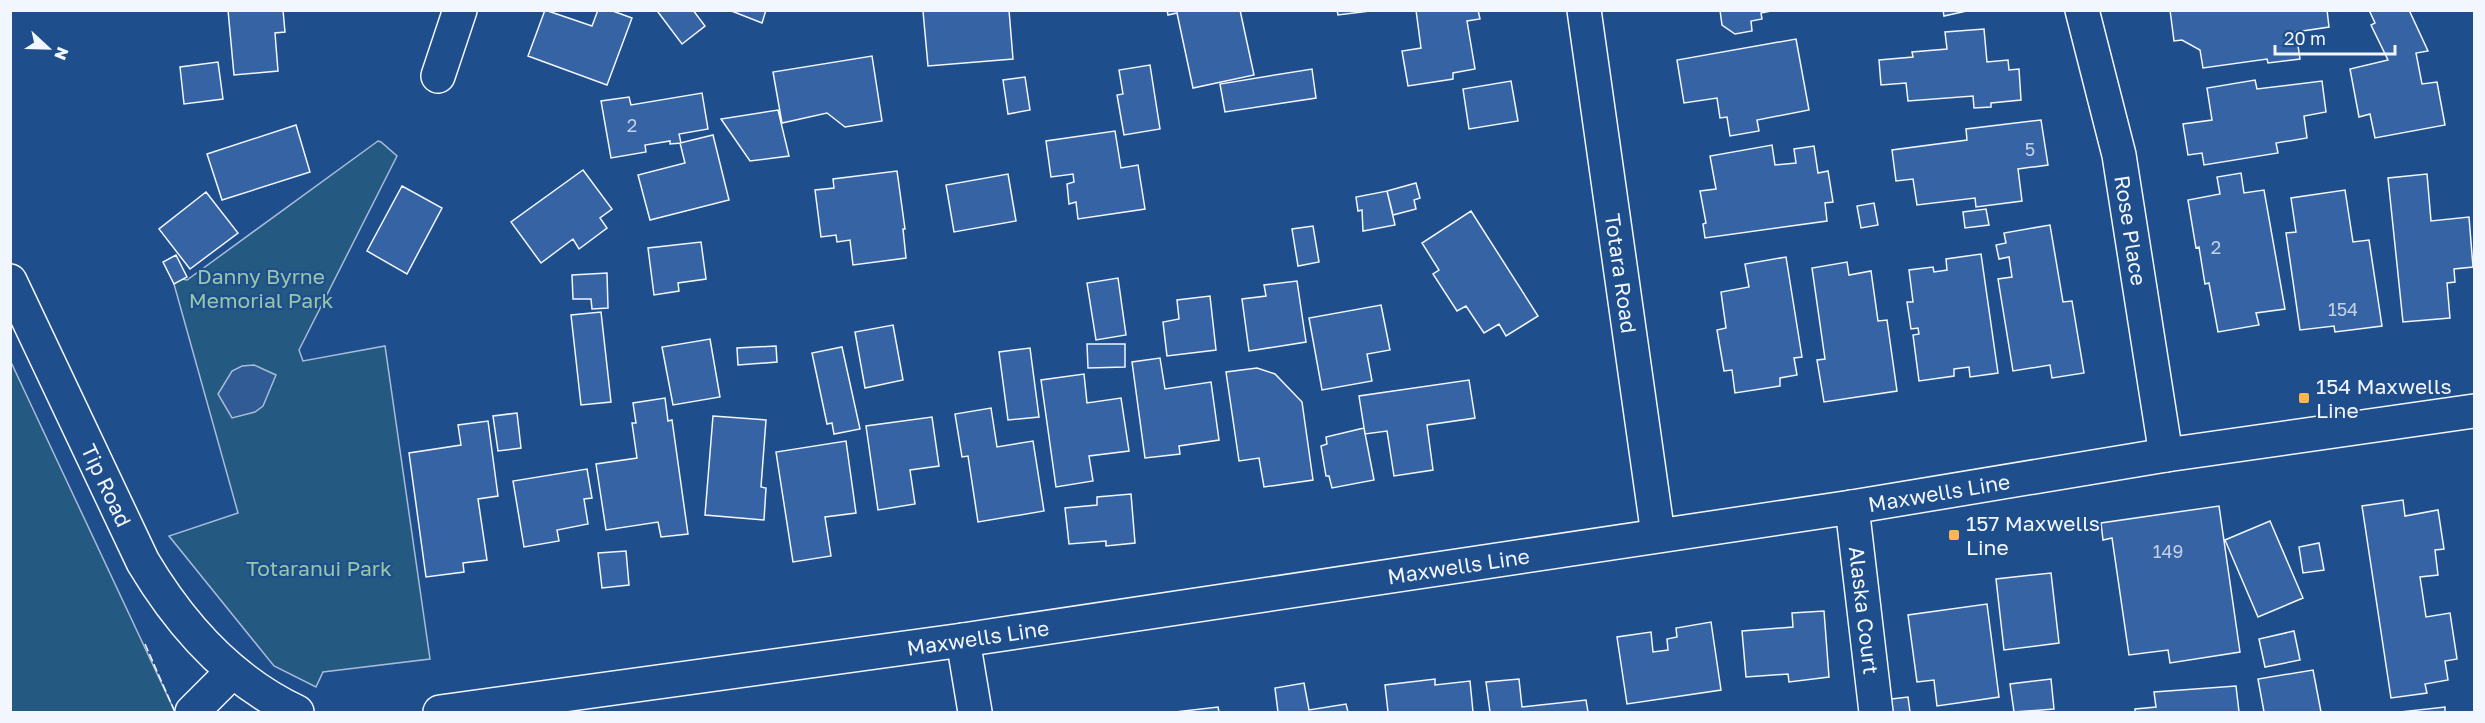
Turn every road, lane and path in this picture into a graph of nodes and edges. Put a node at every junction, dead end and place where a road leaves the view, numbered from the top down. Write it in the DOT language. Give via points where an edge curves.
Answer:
graph roads {
  1 [pos="460,10"];
  2 [pos="1584,10"];
  3 [pos="2082,10"];
  4 [pos="438,76"];
  5 [pos="10,281"];
  6 [pos="2475,411"];
  7 [pos="2166,455"];
  8 [pos="1852,507"];
  9 [pos="1659,535"];
  10 [pos="963,640"];
  11 [pos="233,671"];
  12 [pos="192,712"];
  13 [pos="297,712"];
  14 [pos="440,712"];
  15 [pos="975,712"];
  16 [pos="1876,712"];
  1 -- 4 [label="street"];
  2 -- 9 [label="street, Totara Road"];
  3 -- 7 [label="street, Rose Place" via="2119,155"];
  5 -- 11 [label="street, Tip Road" via="143,562 166,600"];
  6 -- 7 [label="street, Maxwells Line"];
  7 -- 8 [label="street, Maxwells Line"];
  8 -- 9 [label="street, Maxwells Line"];
  8 -- 16 [label="street, Alaska Court"];
  9 -- 10 [label="street, Maxwells Line"];
  10 -- 14 [label="street, Maxwells Line"];
  10 -- 15 [label="street"];
  11 -- 12 [label="street"];
  11 -- 13 [label="street" via="268,699"];
}
